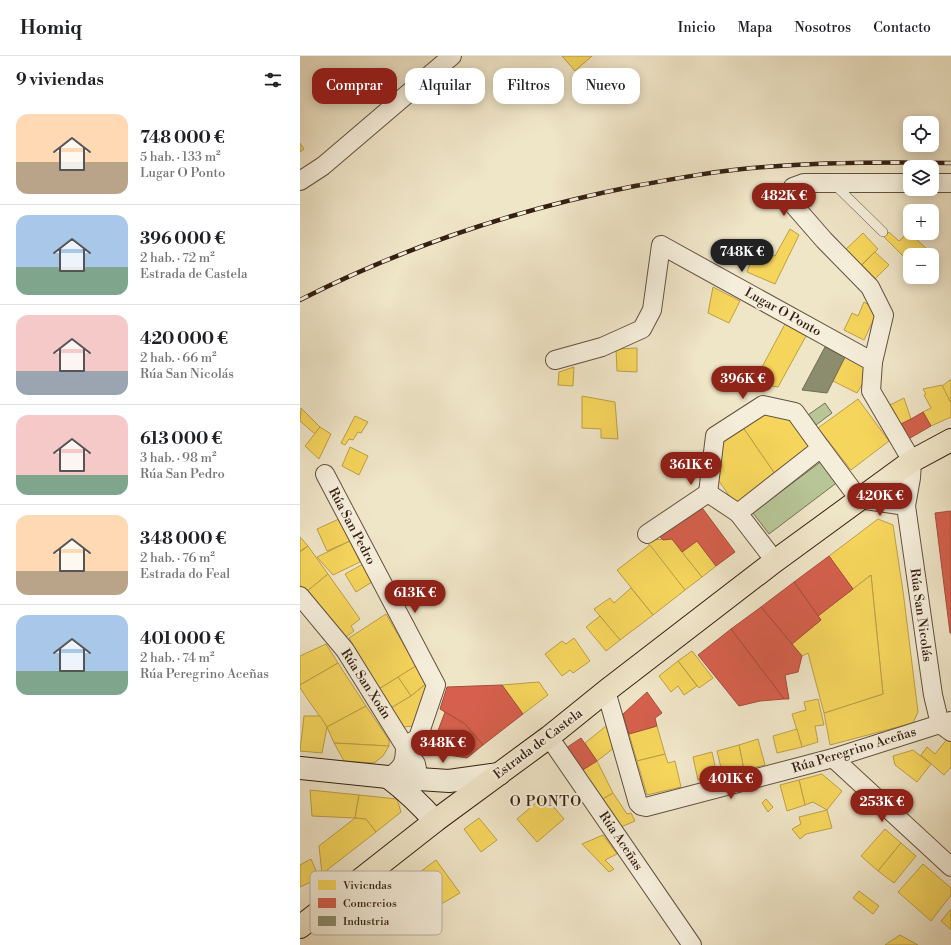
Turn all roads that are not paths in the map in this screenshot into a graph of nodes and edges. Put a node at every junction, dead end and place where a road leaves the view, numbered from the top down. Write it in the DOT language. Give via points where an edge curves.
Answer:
graph roads {
  1 [pos="452,56"];
  2 [pos="300,181"];
  3 [pos="903,183"];
  4 [pos="939,183"];
  5 [pos="951,183"];
  6 [pos="833,184"];
  7 [pos="883,232"];
  8 [pos="555,360"];
  9 [pos="873,362"];
  10 [pos="951,440"];
  11 [pos="821,448"];
  12 [pos="912,461"];
  13 [pos="325,474"];
  14 [pos="708,493"];
  15 [pos="859,499"];
  16 [pos="906,506"];
  17 [pos="738,513"];
  18 [pos="647,534"];
  19 [pos="775,561"];
  20 [pos="300,596"];
  21 [pos="606,691"];
  22 [pos="947,726"];
  23 [pos="549,737"];
  24 [pos="406,746"];
  25 [pos="833,758"];
  26 [pos="300,768"];
  27 [pos="499,774"];
  28 [pos="388,777"];
  29 [pos="416,788"];
  30 [pos="435,821"];
  31 [pos="951,867"];
  32 [pos="371,871"];
  33 [pos="310,919"];
  34 [pos="300,927"];
  35 [pos="692,945"];
  1 -- 2 [label="street" via="323,166"];
  3 -- 6 [label="street"];
  4 -- 5 [label="street"];
  6 -- 7 [label="lane"];
  6 -- 9 [label="street" via="804,184 793,187 790,202 870,287 884,315"];
  8 -- 9 [label="street, Lugar O Ponto" via="602,347 642,329 652,310 661,245"];
  9 -- 12 [label="street" via="871,391"];
  10 -- 12 [label="main road, Estrada de Castela"];
  11 -- 14 [label="street" via="795,412 763,405 715,436"];
  11 -- 15 [label="street"];
  11 -- 17 [label="street"];
  12 -- 15 [label="main road, Estrada de Castela"];
  12 -- 16 [label="street, Rúa San Nicolás"];
  13 -- 24 [label="street, Rúa San Pedro" via="436,685 418,738"];
  14 -- 17 [label="street"];
  14 -- 18 [label="street"];
  15 -- 16 [label="street"];
  15 -- 19 [label="main road, Estrada de Castela"];
  16 -- 22 [label="street, Rúa San Nicolás" via="933,695"];
  17 -- 19 [label="street"];
  19 -- 21 [label="main road, Estrada de Castela"];
  20 -- 24 [label="street, Rúa San Xoán" via="345,650"];
  21 -- 23 [label="main road, Estrada de Castela"];
  21 -- 25 [label="street, Rúa Peregrino Aceñas" via="641,806 646,807"];
  22 -- 25 [label="street, Rúa Peregrino Aceñas"];
  23 -- 27 [label="main road, Estrada de Castela"];
  23 -- 35 [label="street, Rúa Aceñas"];
  24 -- 28 [label="street" via="402,766"];
  24 -- 29 [label="street, Rúa San Xoán" via="416,764"];
  25 -- 31 [label="street"];
  26 -- 28 [label="main road"];
  27 -- 29 [label="main road"];
  27 -- 30 [label="main road, Estrada de Castela"];
  28 -- 29 [label="main road"];
  29 -- 30 [label="main road"];
  30 -- 32 [label="main road, Estrada de Castela"];
  33 -- 34 [label="main road, Estrada de Castela"];
}
